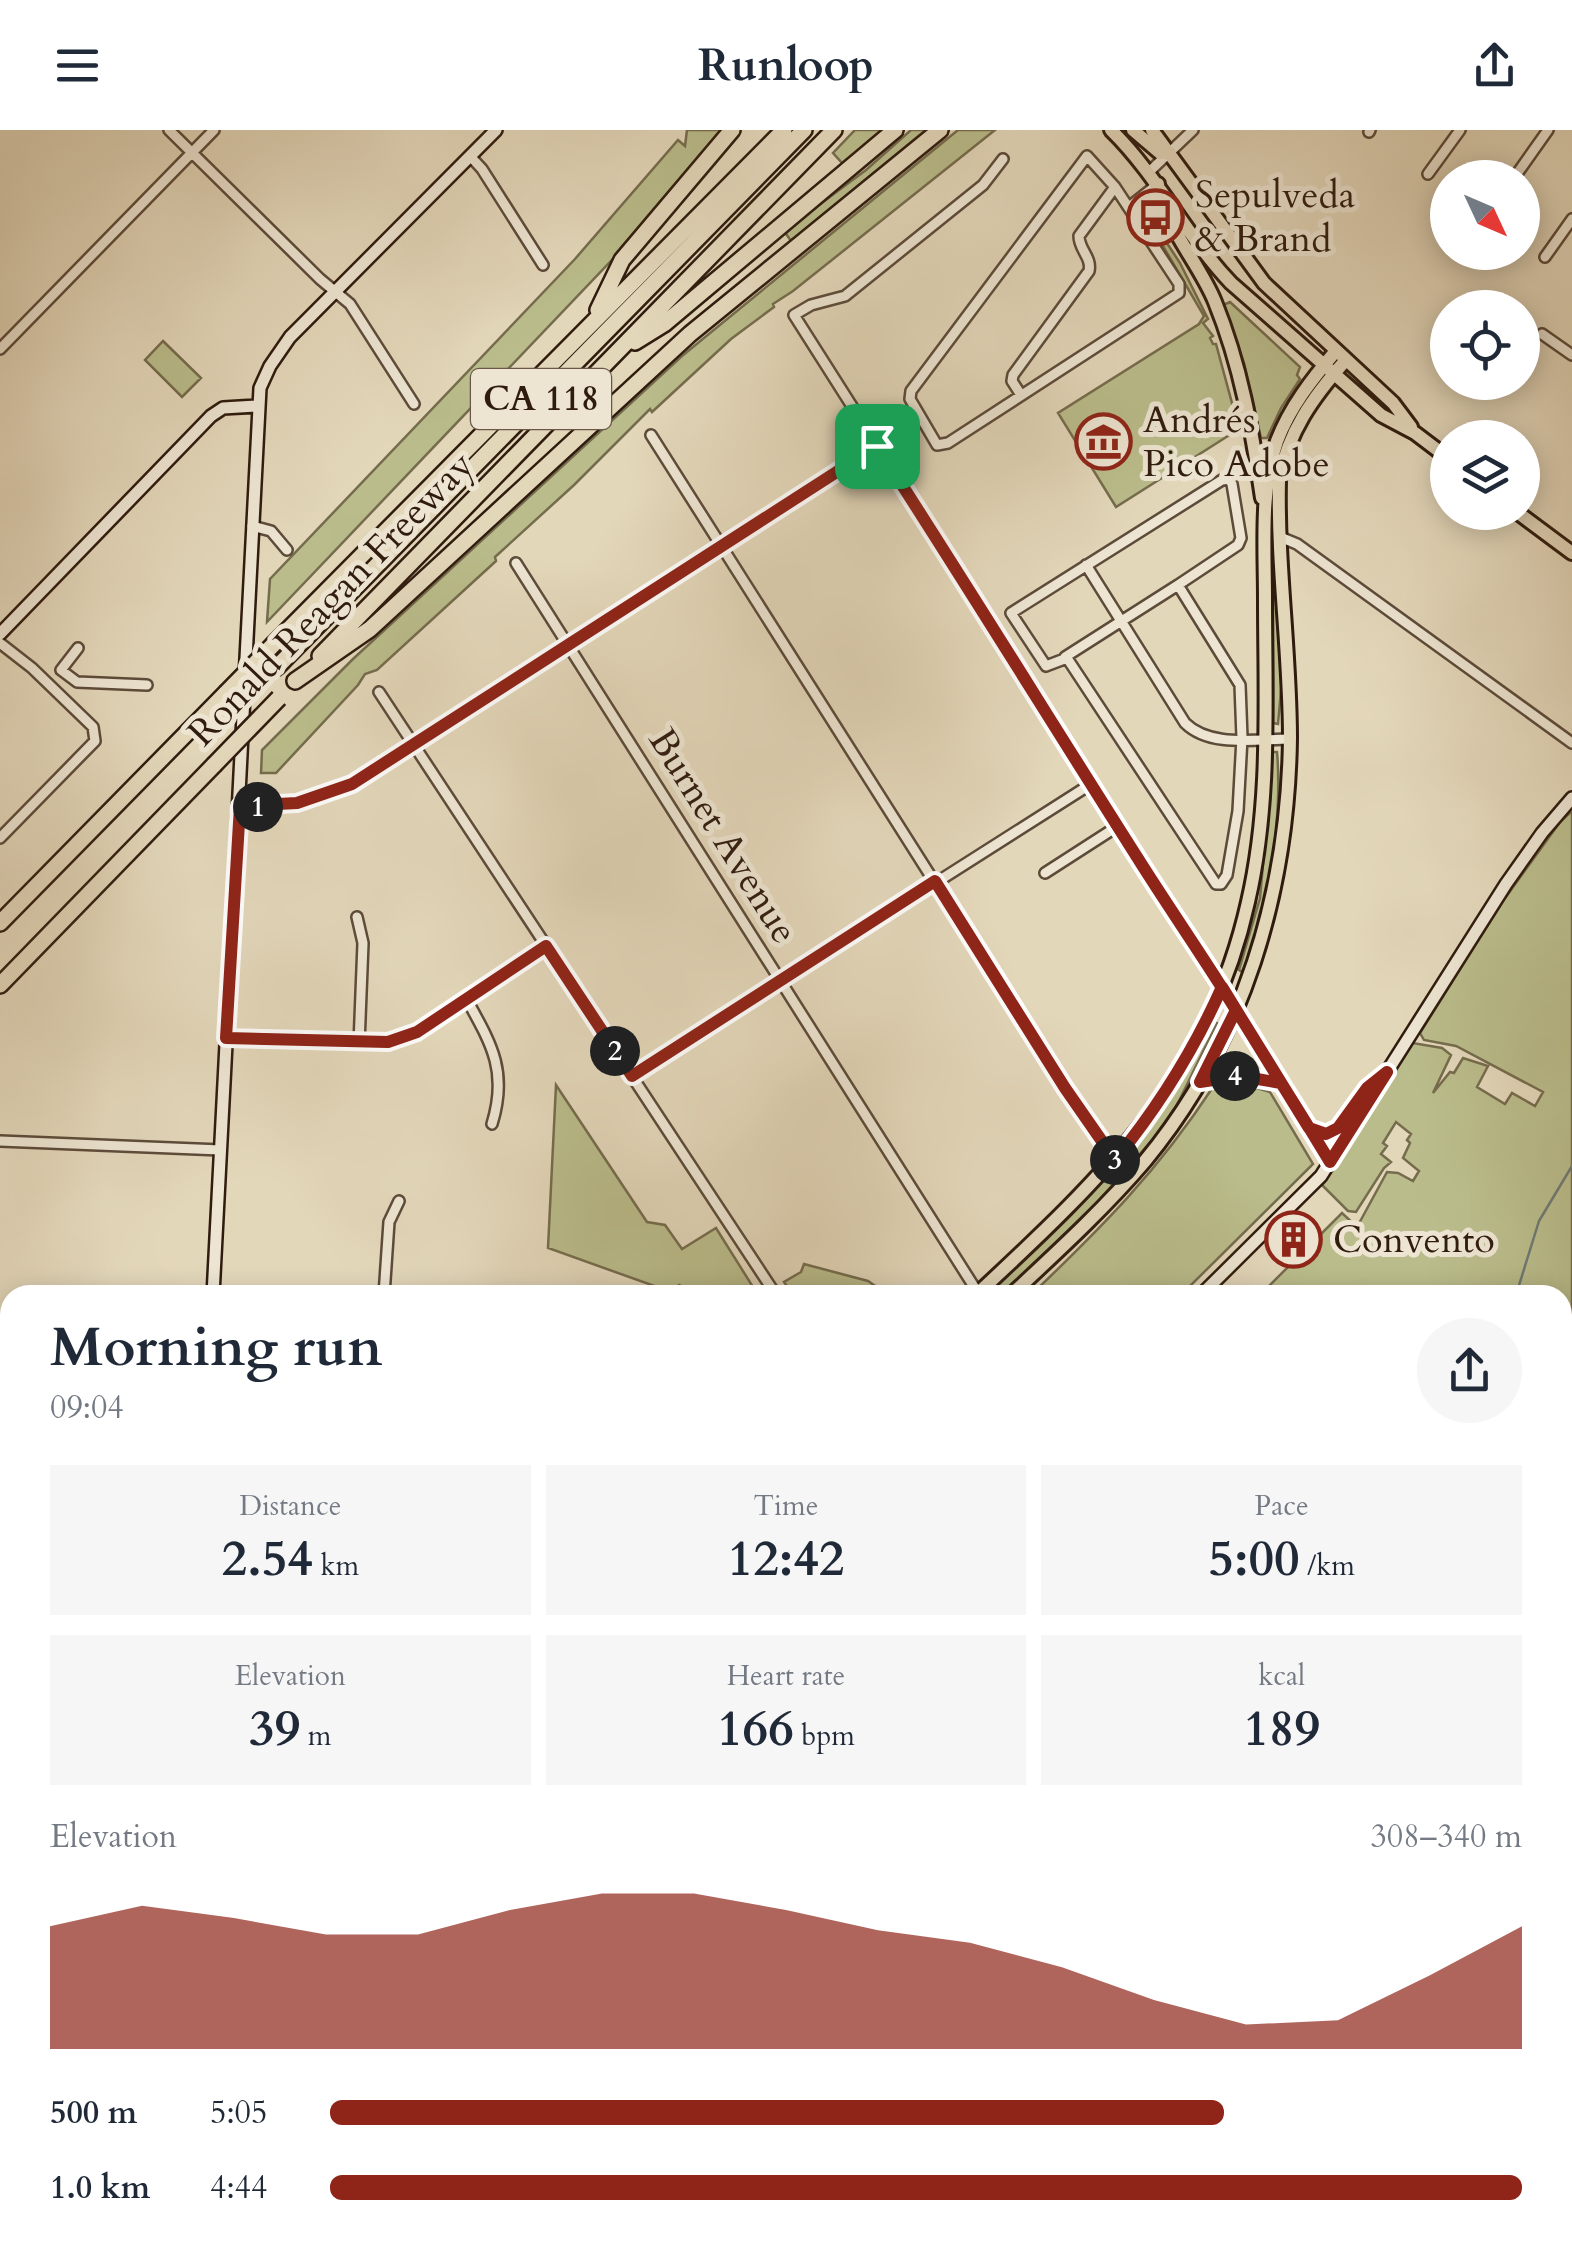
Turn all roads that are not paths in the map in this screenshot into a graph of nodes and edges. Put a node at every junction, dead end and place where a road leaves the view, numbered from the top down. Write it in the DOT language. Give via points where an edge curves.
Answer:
graph roads {
  1 [pos="169,130"];
  2 [pos="214,130"];
  3 [pos="496,130"];
  4 [pos="732,130"];
  5 [pos="784,130"];
  6 [pos="804,130"];
  7 [pos="834,130"];
  8 [pos="896,130"];
  9 [pos="940,130"];
  10 [pos="1112,130"];
  11 [pos="1133,130"];
  12 [pos="1152,130"];
  13 [pos="1193,130"];
  14 [pos="1460,130"];
  15 [pos="1548,130"];
  16 [pos="192,153"];
  17 [pos="1170,153"];
  18 [pos="470,156"];
  19 [pos="807,158"];
  20 [pos="1003,159"];
  21 [pos="1527,160"];
  22 [pos="1428,174"];
  23 [pos="1154,178"];
  24 [pos="1114,187"];
  25 [pos="1129,207"];
  26 [pos="1572,219"];
  27 [pos="1544,257"];
  28 [pos="543,265"];
  29 [pos="335,293"];
  30 [pos="592,322"];
  31 [pos="1542,334"];
  32 [pos="1570,349"];
  33 [pos="0,350"];
  34 [pos="614,356"];
  35 [pos="1340,356"];
  36 [pos="1328,371"];
  37 [pos="1020,395"];
  38 [pos="414,404"];
  39 [pos="258,406"];
  40 [pos="1416,433"];
  41 [pos="651,435"];
  42 [pos="1430,444"];
  43 [pos="877,446"];
  44 [pos="252,526"];
  45 [pos="1266,526"];
  46 [pos="1540,529"];
  47 [pos="1280,537"];
  48 [pos="722,546"];
  49 [pos="287,550"];
  50 [pos="1572,553"];
  51 [pos="516,563"];
  52 [pos="1086,565"];
  53 [pos="1178,584"];
  54 [pos="1121,620"];
  55 [pos="0,634"];
  56 [pos="341,634"];
  57 [pos="0,643"];
  58 [pos="567,646"];
  59 [pos="78,648"];
  60 [pos="1065,657"];
  61 [pos="61,670"];
  62 [pos="295,681"];
  63 [pos="49,684"];
  64 [pos="146,685"];
  65 [pos="226,692"];
  66 [pos="379,692"];
  67 [pos="1242,738"];
  68 [pos="1265,739"];
  69 [pos="1290,739"];
  70 [pos="1572,743"];
  71 [pos="413,744"];
  72 [pos="1091,784"];
  73 [pos="1572,798"];
  74 [pos="240,806"];
  75 [pos="1118,826"];
  76 [pos="0,838"];
  77 [pos="1044,873"];
  78 [pos="935,881"];
  79 [pos="357,917"];
  80 [pos="0,923"];
  81 [pos="546,946"];
  82 [pos="779,981"];
  83 [pos="0,985"];
  84 [pos="1222,987"];
  85 [pos="467,1000"];
  86 [pos="1236,1010"];
  87 [pos="226,1038"];
  88 [pos="359,1044"];
  89 [pos="1387,1072"];
  90 [pos="632,1076"];
  91 [pos="1200,1082"];
  92 [pos="1281,1083"];
  93 [pos="492,1124"];
  94 [pos="1309,1128"];
  95 [pos="0,1140"];
  96 [pos="221,1150"];
  97 [pos="1115,1160"];
  98 [pos="1330,1162"];
  99 [pos="399,1201"];
  100 [pos="214,1285"];
  101 [pos="385,1285"];
  102 [pos="769,1285"];
  103 [pos="971,1285"];
  104 [pos="987,1285"];
  105 [pos="1021,1285"];
  106 [pos="1210,1285"];
  1 -- 16 [label="street"];
  2 -- 16 [label="street"];
  3 -- 18 [label="main road"];
  4 -- 30 [label="highway" via="622,260"];
  5 -- 30 [label="highway, Ronald Reagan Freeway / CA 118"];
  6 -- 65 [label="highway, CA 118, bridge" via="277,667"];
  7 -- 19 [label="highway, Ronald Reagan Freeway / CA 118"];
  8 -- 34 [label="highway" via="664,324"];
  9 -- 62 [label="highway" via="690,334 370,630"];
  10 -- 23 [label="main road"];
  11 -- 17 [label="main road" via="1160,153"];
  12 -- 17 [label="main road"];
  13 -- 17 [label="street"];
  14 -- 22 [label="street"];
  15 -- 21 [label="street"];
  16 -- 29 [label="street"];
  16 -- 33 [label="street"];
  17 -- 23 [label="street"];
  17 -- 35 [label="main road" via="1254,270"];
  18 -- 28 [label="street"];
  18 -- 29 [label="main road"];
  19 -- 34 [label="highway, Ronald Reagan Freeway / CA 118"];
  19 -- 56 [label="highway, CA 118" via="777,167 380,570 348,603"];
  20 -- 43 [label="street" via="983,185 845,296 794,315"];
  23 -- 25 [label="street"];
  23 -- 36 [label="main road" via="1220,272"];
  23 -- 45 [label="main road" via="1236,360"];
  24 -- 25 [label="street"];
  24 -- 37 [label="street" via="1079,236 1088,272 1013,375"];
  24 -- 37 [label="street" via="1088,156 909,396 940,446"];
  25 -- 37 [label="street" via="1179,293"];
  26 -- 27 [label="street"];
  29 -- 38 [label="street" via="350,304"];
  29 -- 39 [label="main road" via="281,347"];
  30 -- 65 [label="highway, Ronald Reagan Freeway / CA 118, bridge"];
  31 -- 32 [label="street"];
  34 -- 56 [label="highway, Ronald Reagan Freeway / CA 118"];
  35 -- 36 [label="main road"];
  35 -- 40 [label="main road"];
  36 -- 40 [label="main road" via="1382,416"];
  36 -- 45 [label="main road" via="1303,391 1277,442"];
  36 -- 47 [label="main road" via="1284,458"];
  39 -- 44 [label="main road"];
  39 -- 55 [label="main road" via="224,408 209,417"];
  40 -- 42 [label="main road"];
  41 -- 48 [label="street"];
  43 -- 48 [label="street"];
  43 -- 72 [label="street"];
  44 -- 49 [label="street" via="270,531"];
  44 -- 74 [label="main road"];
  45 -- 68 [label="main road"];
  46 -- 50 [label="main road"];
  47 -- 69 [label="main road"];
  47 -- 70 [label="street"];
  48 -- 58 [label="street"];
  48 -- 78 [label="street"];
  51 -- 58 [label="street, Burnet Avenue"];
  52 -- 53 [label="street" via="1228,479 1238,545"];
  52 -- 54 [label="street"];
  52 -- 60 [label="street" via="1010,613 1046,666"];
  53 -- 54 [label="street"];
  53 -- 67 [label="street" via="1240,685"];
  54 -- 60 [label="street"];
  54 -- 67 [label="street" via="1185,724 1210,739"];
  56 -- 62 [label="highway, Ronald Reagan Freeway / CA 118"];
  57 -- 63 [label="street"];
  58 -- 71 [label="street"];
  58 -- 82 [label="street, Burnet Avenue"];
  59 -- 61 [label="street"];
  60 -- 67 [label="street" via="1212,881 1221,884 1238,811"];
  61 -- 63 [label="street"];
  61 -- 64 [label="street" via="77,682"];
  62 -- 83 [label="highway, Ronald Reagan Freeway / CA 118, bridge"];
  63 -- 76 [label="street" via="93,727 95,741"];
  65 -- 80 [label="highway, Ronald Reagan Freeway / CA 118"];
  66 -- 71 [label="street"];
  67 -- 68 [label="street"];
  68 -- 69 [label="street"];
  68 -- 84 [label="main road" via="1255,868"];
  69 -- 86 [label="main road" via="1280,870"];
  71 -- 74 [label="street" via="324,796"];
  71 -- 81 [label="street"];
  72 -- 75 [label="street"];
  72 -- 78 [label="street"];
  73 -- 89 [label="main road" via="1516,869"];
  74 -- 87 [label="main road"];
  75 -- 77 [label="street"];
  75 -- 84 [label="street"];
  78 -- 82 [label="street"];
  78 -- 97 [label="street"];
  79 -- 88 [label="street" via="363,942"];
  81 -- 85 [label="street"];
  81 -- 90 [label="street"];
  82 -- 90 [label="street"];
  82 -- 103 [label="street, Burnet Avenue"];
  84 -- 86 [label="main road"];
  84 -- 97 [label="main road" via="1170,1087"];
  85 -- 88 [label="street" via="417,1032"];
  85 -- 93 [label="street" via="496,1058 499,1102"];
  86 -- 91 [label="main road"];
  86 -- 92 [label="main road"];
  87 -- 88 [label="street"];
  87 -- 96 [label="main road"];
  89 -- 94 [label="main road" via="1338,1128 1326,1134"];
  89 -- 98 [label="main road"];
  90 -- 102 [label="street"];
  91 -- 92 [label="main road" via="1240,1076"];
  91 -- 105 [label="main road" via="1135,1172"];
  92 -- 94 [label="main road"];
  94 -- 98 [label="main road"];
  95 -- 96 [label="street"];
  96 -- 100 [label="main road"];
  97 -- 104 [label="main road"];
  98 -- 106 [label="main road"];
  99 -- 101 [label="street" via="389,1222"];
}
